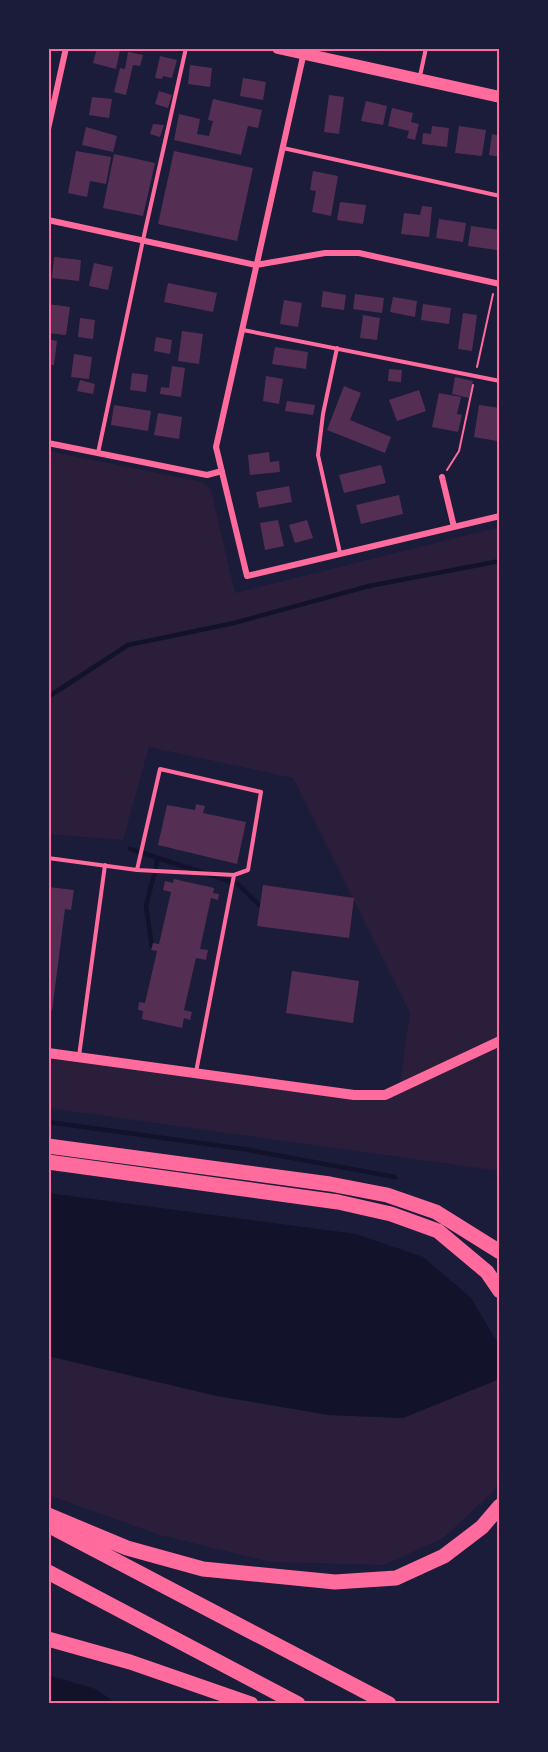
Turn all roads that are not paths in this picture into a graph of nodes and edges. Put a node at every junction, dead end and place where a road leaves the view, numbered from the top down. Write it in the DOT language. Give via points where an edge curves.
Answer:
graph roads {
  1 [pos="66,48"];
  2 [pos="186,48"];
  3 [pos="278,48"];
  4 [pos="426,48"];
  5 [pos="304,51"];
  6 [pos="419,79"];
  7 [pos="500,97"];
  8 [pos="48,129"];
  9 [pos="283,148"];
  10 [pos="500,196"];
  11 [pos="48,220"];
  12 [pos="143,240"];
  13 [pos="256,265"];
  14 [pos="500,284"];
  15 [pos="242,330"];
  16 [pos="337,348"];
  17 [pos="500,381"];
  18 [pos="48,443"];
  19 [pos="98,454"];
  20 [pos="222,471"];
  21 [pos="442,477"];
  22 [pos="500,516"];
  23 [pos="454,527"];
  24 [pos="340,554"];
  25 [pos="48,858"];
  26 [pos="105,866"];
  27 [pos="136,870"];
  28 [pos="234,875"];
  29 [pos="500,1041"];
  30 [pos="48,1053"];
  31 [pos="79,1057"];
  32 [pos="196,1073"];
  33 [pos="48,1146"];
  34 [pos="48,1162"];
  35 [pos="500,1252"];
  36 [pos="500,1291"];
  37 [pos="500,1506"];
  38 [pos="48,1515"];
  39 [pos="48,1525"];
  40 [pos="48,1572"];
  41 [pos="48,1639"];
  42 [pos="250,1704"];
  43 [pos="298,1704"];
  44 [pos="389,1704"];
  1 -- 8 [label="street"];
  2 -- 12 [label="lane"];
  3 -- 5 [label="main road"];
  4 -- 6 [label="lane"];
  5 -- 6 [label="main road"];
  5 -- 9 [label="street"];
  6 -- 7 [label="main road"];
  9 -- 10 [label="lane"];
  9 -- 13 [label="street"];
  11 -- 12 [label="street"];
  12 -- 13 [label="street"];
  12 -- 19 [label="lane"];
  13 -- 14 [label="street" via="325,253 359,254"];
  13 -- 15 [label="street"];
  15 -- 16 [label="lane"];
  15 -- 20 [label="street" via="216,447"];
  16 -- 17 [label="lane"];
  16 -- 24 [label="lane" via="318,455"];
  18 -- 19 [label="street"];
  19 -- 20 [label="street" via="207,474"];
  20 -- 24 [label="street" via="247,576"];
  21 -- 23 [label="street"];
  22 -- 23 [label="street"];
  23 -- 24 [label="street"];
  25 -- 26 [label="lane"];
  26 -- 27 [label="lane"];
  26 -- 31 [label="lane"];
  27 -- 28 [label="lane"];
  27 -- 28 [label="lane" via="160,769 261,792 248,870"];
  28 -- 32 [label="lane"];
  29 -- 32 [label="street" via="385,1095 354,1095"];
  30 -- 31 [label="street"];
  31 -- 32 [label="street"];
  33 -- 35 [label="highway" via="330,1184 387,1196 436,1212"];
  34 -- 36 [label="highway" via="338,1202 391,1214 438,1231 486,1272"];
  37 -- 38 [label="highway" via="482,1527 444,1556 416,1569 396,1578 335,1582 203,1569 127,1548"];
  39 -- 44 [label="highway"];
  40 -- 43 [label="highway"];
  41 -- 42 [label="highway" via="130,1662"];
}
